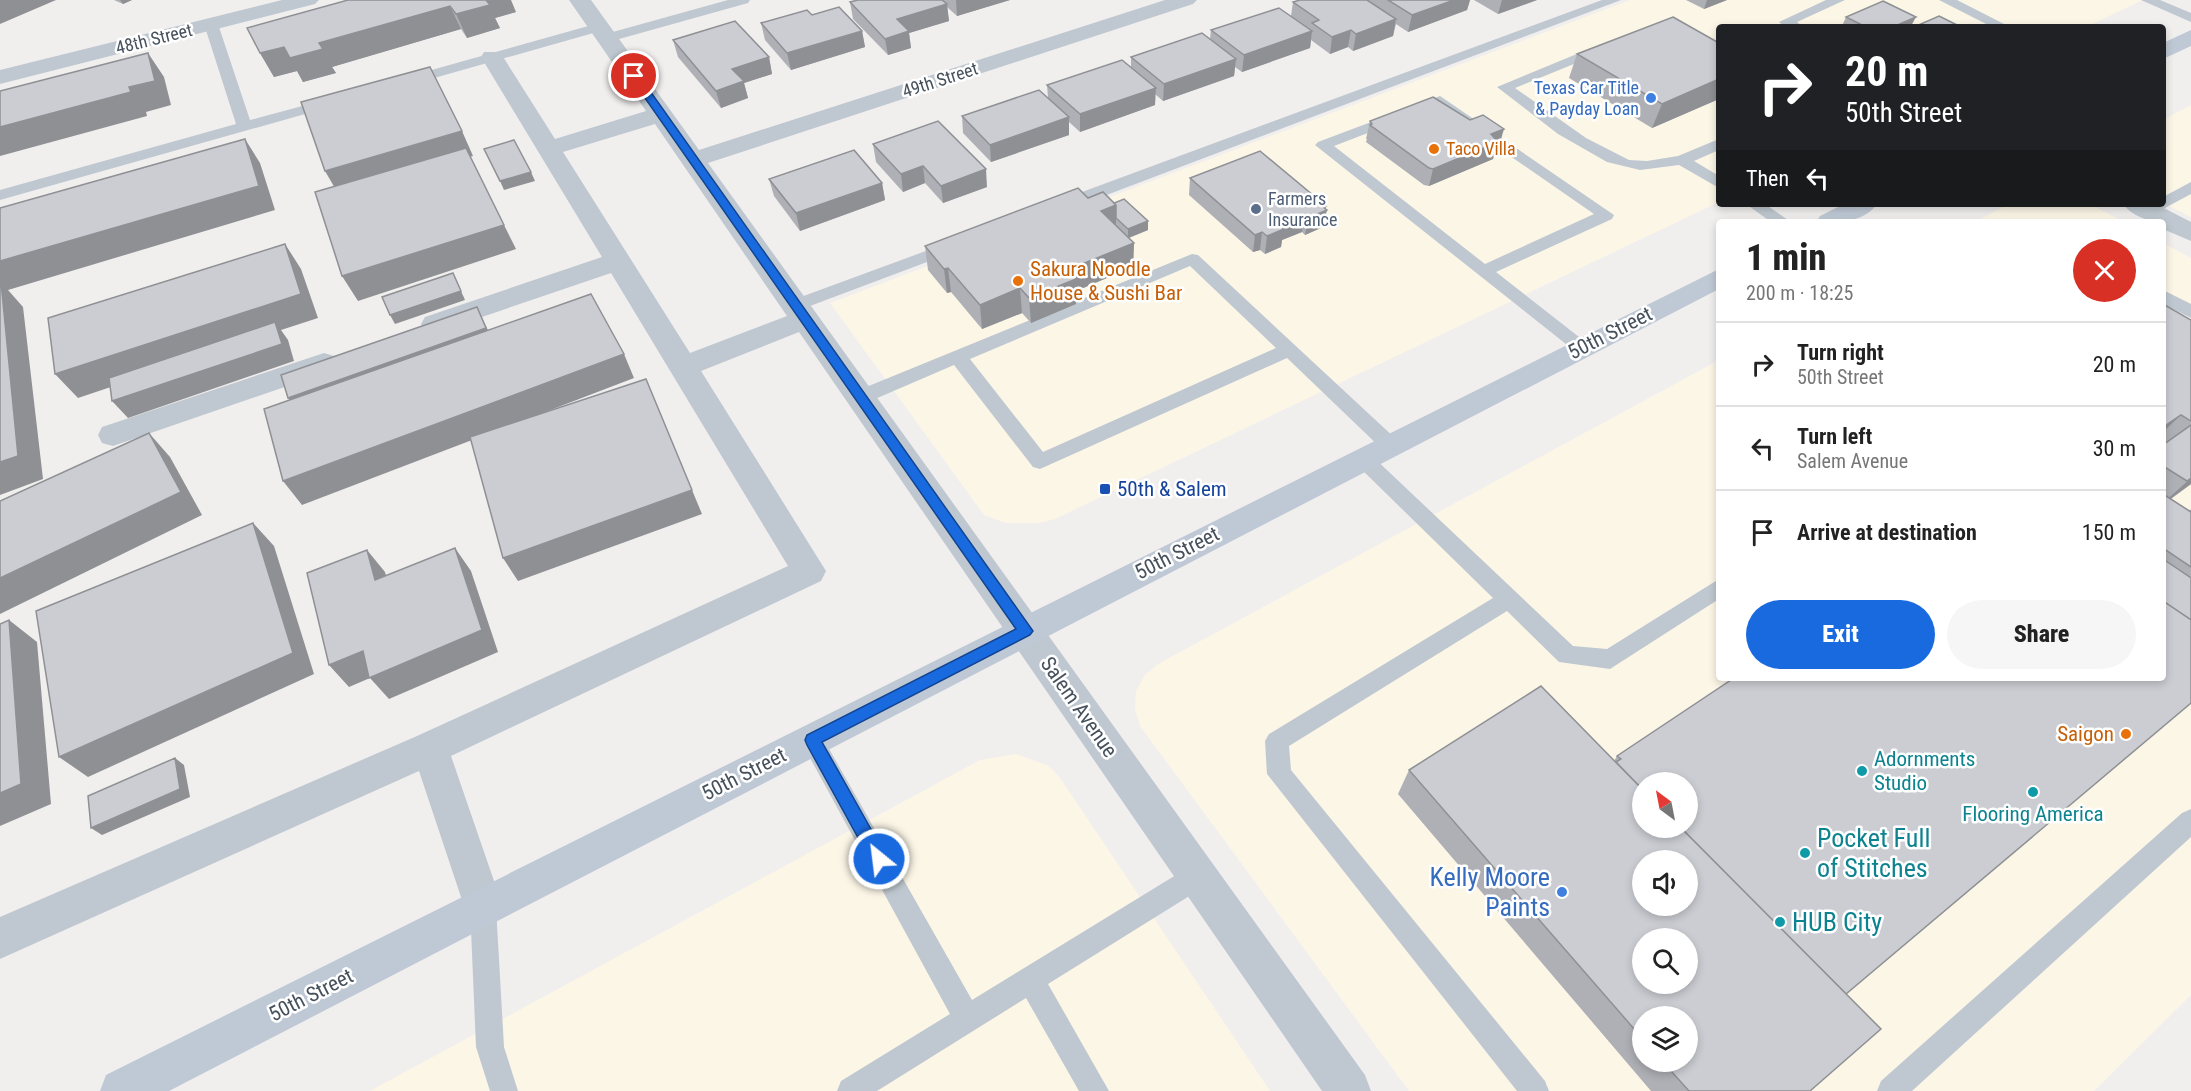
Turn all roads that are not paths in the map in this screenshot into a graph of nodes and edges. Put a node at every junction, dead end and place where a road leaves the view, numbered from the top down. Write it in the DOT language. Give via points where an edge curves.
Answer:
graph roads {
  1 [pos="308,0"];
  2 [pos="580,0"];
  3 [pos="743,0"];
  4 [pos="1186,0"];
  5 [pos="1614,0"];
  6 [pos="1838,0"];
  7 [pos="1946,0"];
  8 [pos="2148,0"];
  9 [pos="2191,18"];
  10 [pos="211,24"];
  11 [pos="1790,24"];
  12 [pos="1998,24"];
  13 [pos="603,33"];
  14 [pos="2191,37"];
  15 [pos="1620,41"];
  16 [pos="2166,50"];
  17 [pos="492,57"];
  18 [pos="0,77"];
  19 [pos="391,85"];
  20 [pos="345,98"];
  21 [pos="662,114"];
  22 [pos="244,126"];
  23 [pos="1716,145"];
  24 [pos="549,148"];
  25 [pos="694,160"];
  26 [pos="1682,160"];
  27 [pos="1716,181"];
  28 [pos="2191,187"];
  29 [pos="0,195"];
  30 [pos="2166,204"];
  31 [pos="1759,207"];
  32 [pos="1858,207"];
  33 [pos="2156,211"];
  34 [pos="1043,213"];
  35 [pos="1778,219"];
  36 [pos="1835,219"];
  37 [pos="2191,232"];
  38 [pos="964,242"];
  39 [pos="618,261"];
  40 [pos="1484,271"];
  41 [pos="1716,280"];
  42 [pos="2166,298"];
  43 [pos="801,312"];
  44 [pos="2191,312"];
  45 [pos="405,335"];
  46 [pos="1582,348"];
  47 [pos="1289,350"];
  48 [pos="349,354"];
  49 [pos="958,357"];
  50 [pos="683,368"];
  51 [pos="861,397"];
  52 [pos="113,435"];
  53 [pos="1377,452"];
  54 [pos="1716,590"];
  55 [pos="1509,598"];
  56 [pos="1025,631"];
  57 [pos="812,740"];
  58 [pos="430,748"];
  59 [pos="2191,821"];
  60 [pos="1198,876"];
  61 [pos="483,907"];
  62 [pos="0,938"];
  63 [pos="1030,980"];
  64 [pos="968,1019"];
  65 [pos="122,1091"];
  66 [pos="504,1091"];
  67 [pos="851,1091"];
  68 [pos="1095,1091"];
  69 [pos="1349,1091"];
  70 [pos="1535,1091"];
  71 [pos="1891,1091"];
  1 -- 10 [label="street, 48th Street"];
  2 -- 13 [label="street, Salem Avenue"];
  3 -- 13 [label="lane"];
  4 -- 25 [label="street, 49th Street"];
  5 -- 34 [label="lane"];
  6 -- 11 [label="lane" via="1786,22"];
  7 -- 12 [label="lane"];
  8 -- 9 [label="lane"];
  10 -- 18 [label="street, 48th Street"];
  10 -- 22 [label="lane"];
  13 -- 17 [label="lane"];
  13 -- 21 [label="street, Salem Avenue"];
  14 -- 16 [label="main road"];
  15 -- 26 [label="lane" via="1504,87 1606,156 1628,164"];
  17 -- 19 [label="lane"];
  17 -- 24 [label="street"];
  20 -- 22 [label="lane"];
  21 -- 24 [label="street"];
  21 -- 25 [label="street, Salem Avenue"];
  22 -- 29 [label="lane"];
  23 -- 26 [label="lane"];
  24 -- 39 [label="street"];
  25 -- 43 [label="street, Salem Avenue"];
  26 -- 27 [label="lane"];
  28 -- 30 [label="lane"];
  31 -- 35 [label="lane"];
  32 -- 36 [label="main road"];
  33 -- 37 [label="street"];
  38 -- 43 [label="lane"];
  39 -- 45 [label="street"];
  39 -- 50 [label="street"];
  40 -- 40 [label="lane" via="1606,215 1440,100 1323,145"];
  40 -- 46 [label="lane"];
  41 -- 46 [label="main road, 50th Street"];
  42 -- 44 [label="lane"];
  43 -- 50 [label="street"];
  43 -- 51 [label="street, Salem Avenue"];
  46 -- 53 [label="main road, 50th Street"];
  47 -- 49 [label="lane" via="1192,259"];
  47 -- 49 [label="lane" via="1040,462"];
  47 -- 53 [label="lane"];
  48 -- 52 [label="street"];
  49 -- 51 [label="lane"];
  50 -- 58 [label="street" via="809,571"];
  51 -- 56 [label="street, Salem Avenue"];
  53 -- 55 [label="lane"];
  53 -- 56 [label="main road, 50th Street"];
  54 -- 55 [label="lane" via="1610,659 1568,655"];
  55 -- 70 [label="lane" via="1277,741 1279,774"];
  56 -- 57 [label="main road, 50th Street"];
  56 -- 60 [label="street, Salem Avenue"];
  57 -- 61 [label="main road, 50th Street"];
  57 -- 64 [label="lane"];
  58 -- 61 [label="street"];
  58 -- 62 [label="street"];
  59 -- 71 [label="lane"];
  60 -- 63 [label="lane"];
  60 -- 69 [label="street, Salem Avenue"];
  61 -- 65 [label="main road, 50th Street"];
  61 -- 66 [label="lane" via="490,1047"];
  63 -- 64 [label="lane"];
  63 -- 68 [label="lane"];
  64 -- 67 [label="lane"];
}
